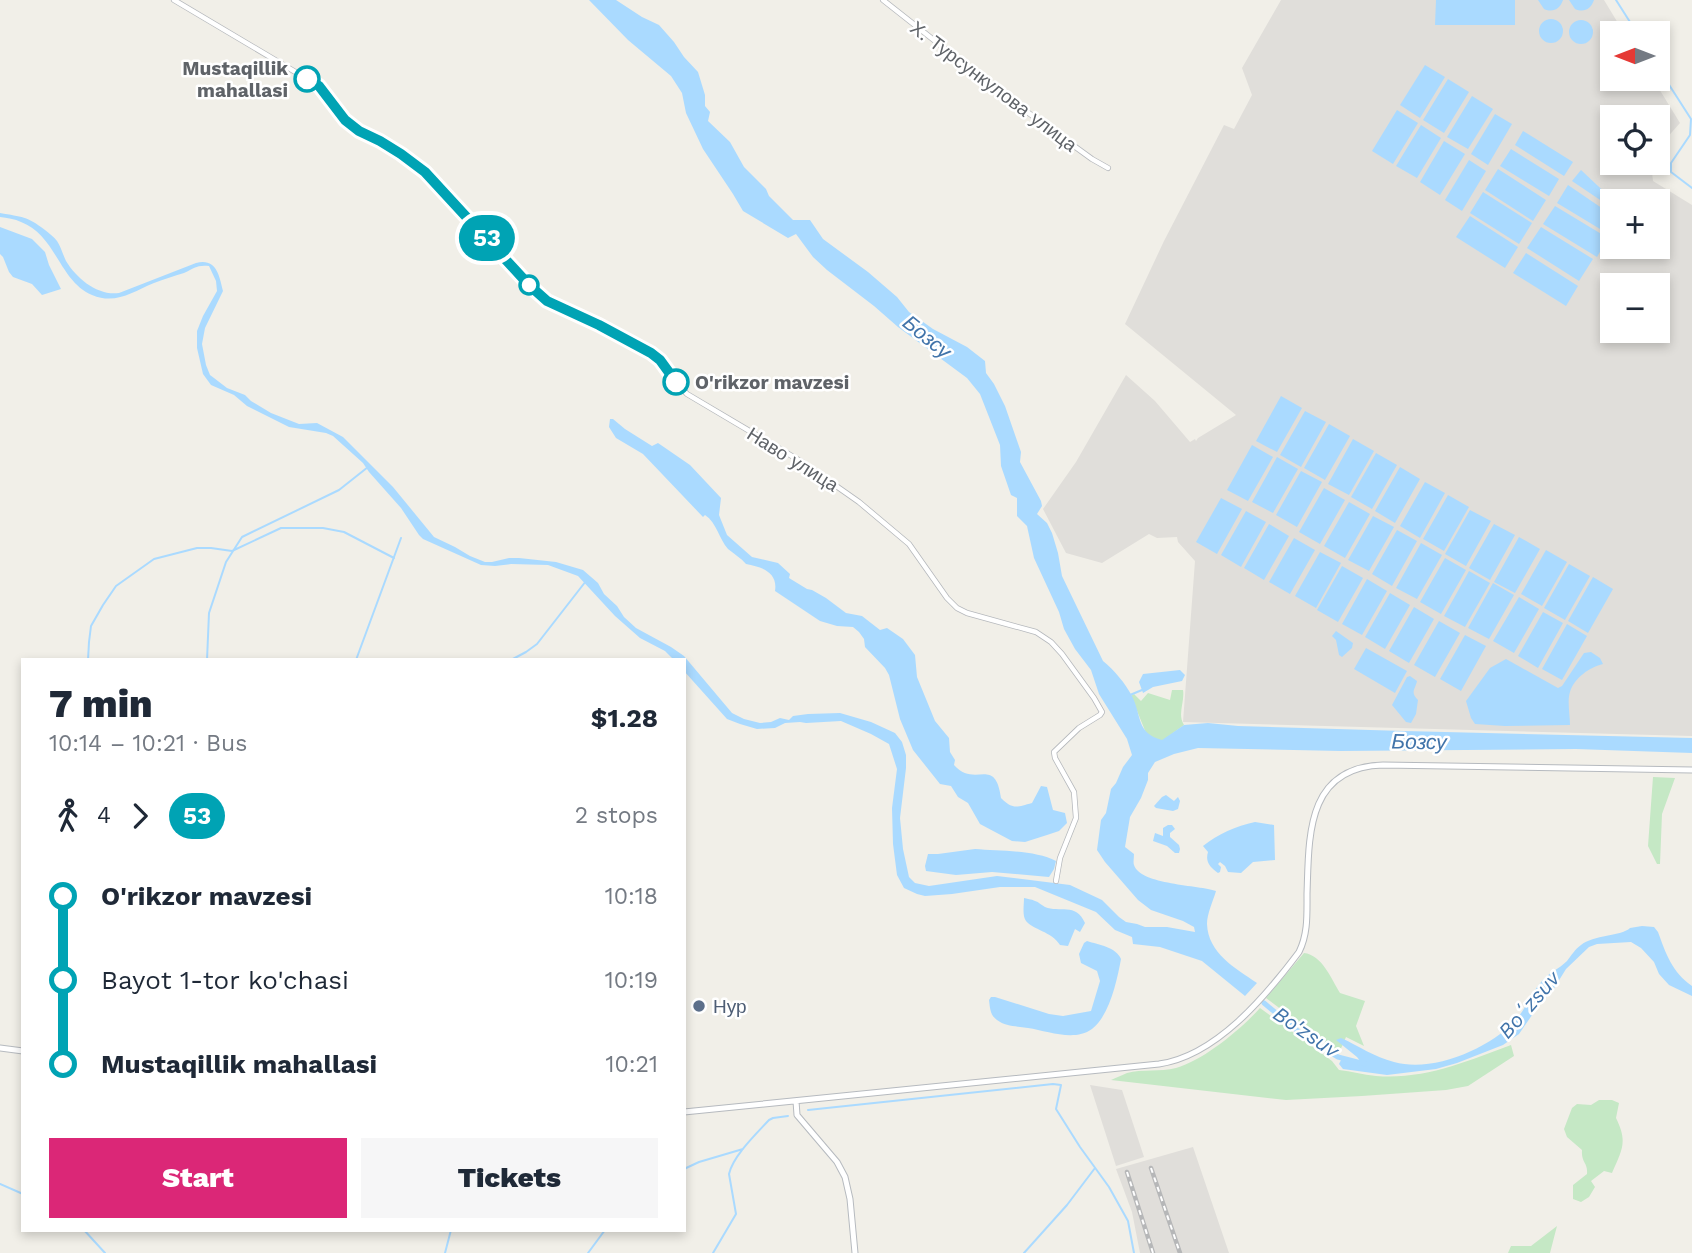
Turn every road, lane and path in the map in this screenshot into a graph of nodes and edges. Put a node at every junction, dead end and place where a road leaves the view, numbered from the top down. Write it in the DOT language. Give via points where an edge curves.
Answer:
graph roads {
  1 [pos="174,0"];
  2 [pos="883,0"];
  3 [pos="1108,168"];
  4 [pos="1692,770"];
  5 [pos="1056,881"];
  6 [pos="0,1048"];
  7 [pos="21,1051"];
  8 [pos="796,1101"];
  9 [pos="783,1102"];
  10 [pos="686,1112"];
  11 [pos="797,1115"];
  12 [pos="855,1253"];
  1 -- 5 [label="street, Наво улица" via="319,86 345,120 425,172 547,301 651,353 687,394 802,462 859,502 909,544 957,608 1036,632 1051,642 1102,712 1054,752 1074,792 1076,818"];
  2 -- 3 [label="street, Х. Турсункулова улица" via="1001,93"];
  4 -- 8 [label="main road" via="1358,768 1331,786 1316,807 1303,944 1252,1007 1195,1053 1159,1064"];
  6 -- 7 [label="main road"];
  8 -- 9 [label="main road"];
  8 -- 11 [label="main road"];
  9 -- 10 [label="main road"];
  9 -- 11 [label="main road"];
  11 -- 12 [label="main road" via="845,1177"];
}
